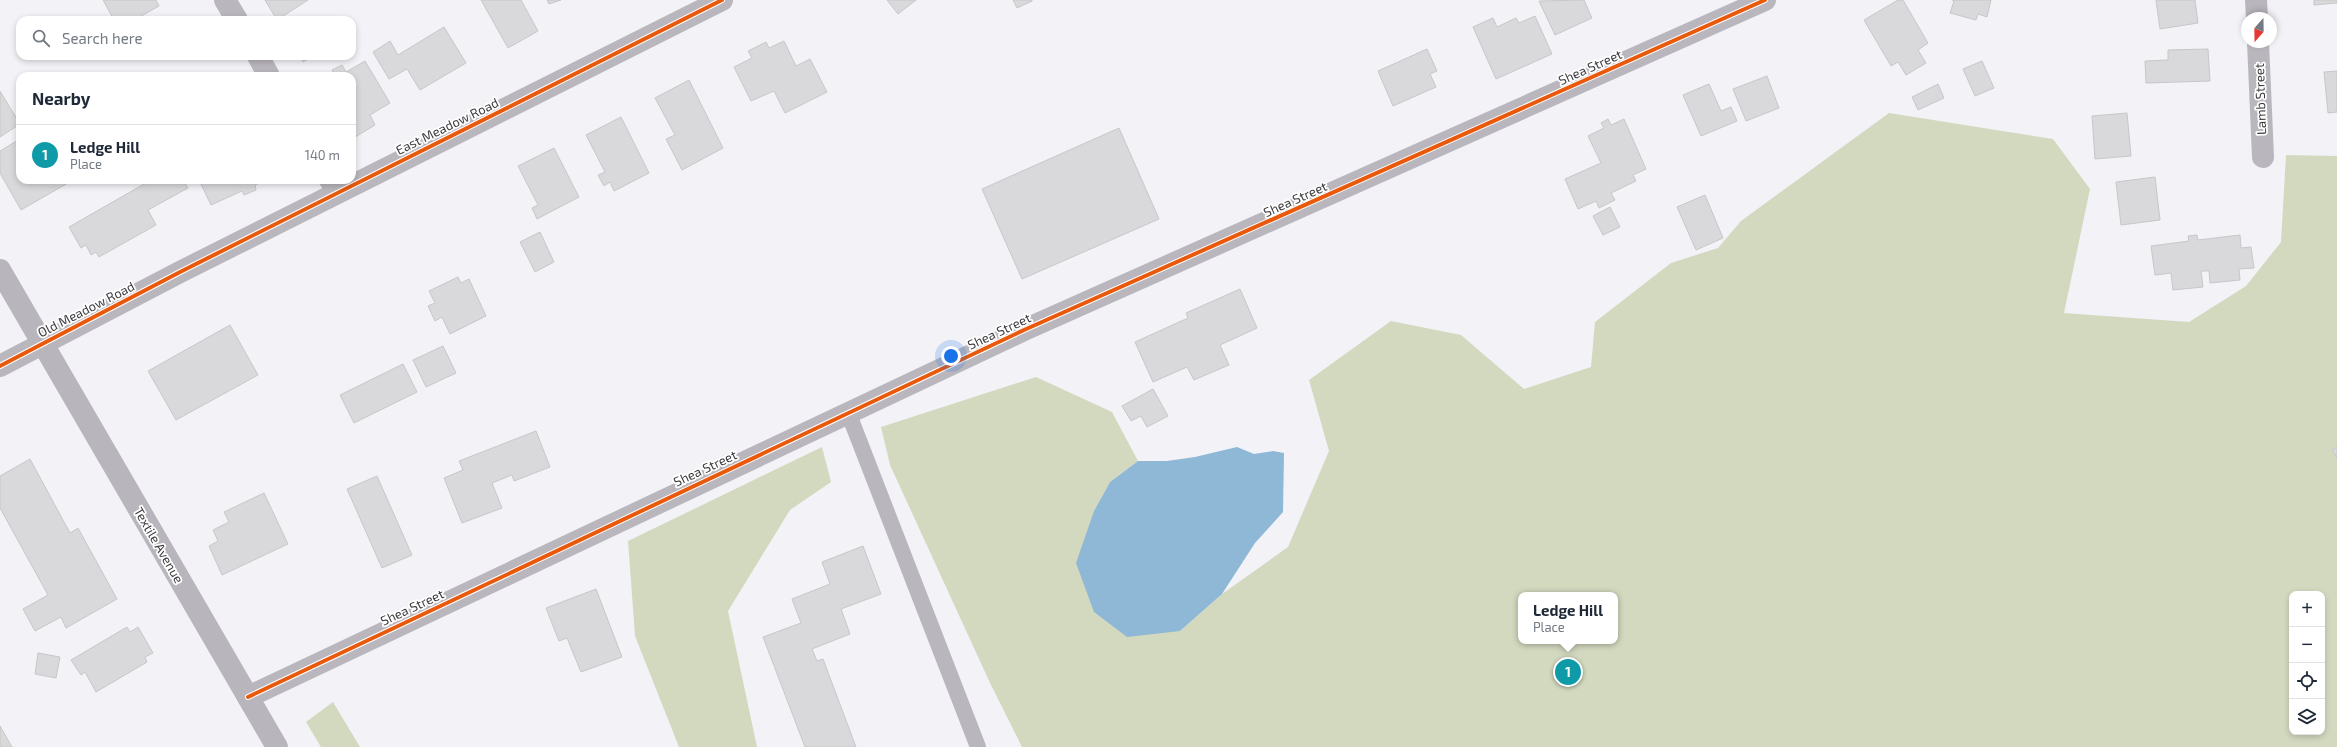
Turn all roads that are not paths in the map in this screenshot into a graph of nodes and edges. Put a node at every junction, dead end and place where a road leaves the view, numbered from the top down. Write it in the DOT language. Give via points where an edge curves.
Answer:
graph roads {
  1 [pos="225,0"];
  2 [pos="722,0"];
  3 [pos="1765,0"];
  4 [pos="2256,0"];
  5 [pos="2257,12"];
  6 [pos="235,16"];
  7 [pos="2258,48"];
  8 [pos="260,60"];
  9 [pos="267,72"];
  10 [pos="2263,157"];
  11 [pos="356,175"];
  12 [pos="333,186"];
  13 [pos="0,270"];
  14 [pos="182,271"];
  15 [pos="42,343"];
  16 [pos="0,366"];
  17 [pos="848,412"];
  18 [pos="248,697"];
  19 [pos="277,747"];
  20 [pos="978,747"];
  1 -- 6 [label="street"];
  2 -- 11 [label="street, East Meadow Road"];
  3 -- 17 [label="street, Shea Street" via="1024,330"];
  4 -- 5 [label="street"];
  7 -- 10 [label="street, Lamb Street"];
  8 -- 9 [label="street"];
  12 -- 14 [label="street, East Meadow Road"];
  13 -- 15 [label="main road, Textile Avenue"];
  14 -- 15 [label="street, Old Meadow Road"];
  15 -- 16 [label="street, Old Meadow Road"];
  15 -- 18 [label="main road, Textile Avenue"];
  17 -- 18 [label="street, Shea Street"];
  17 -- 20 [label="lane"];
  18 -- 19 [label="main road, Textile Avenue"];
}
